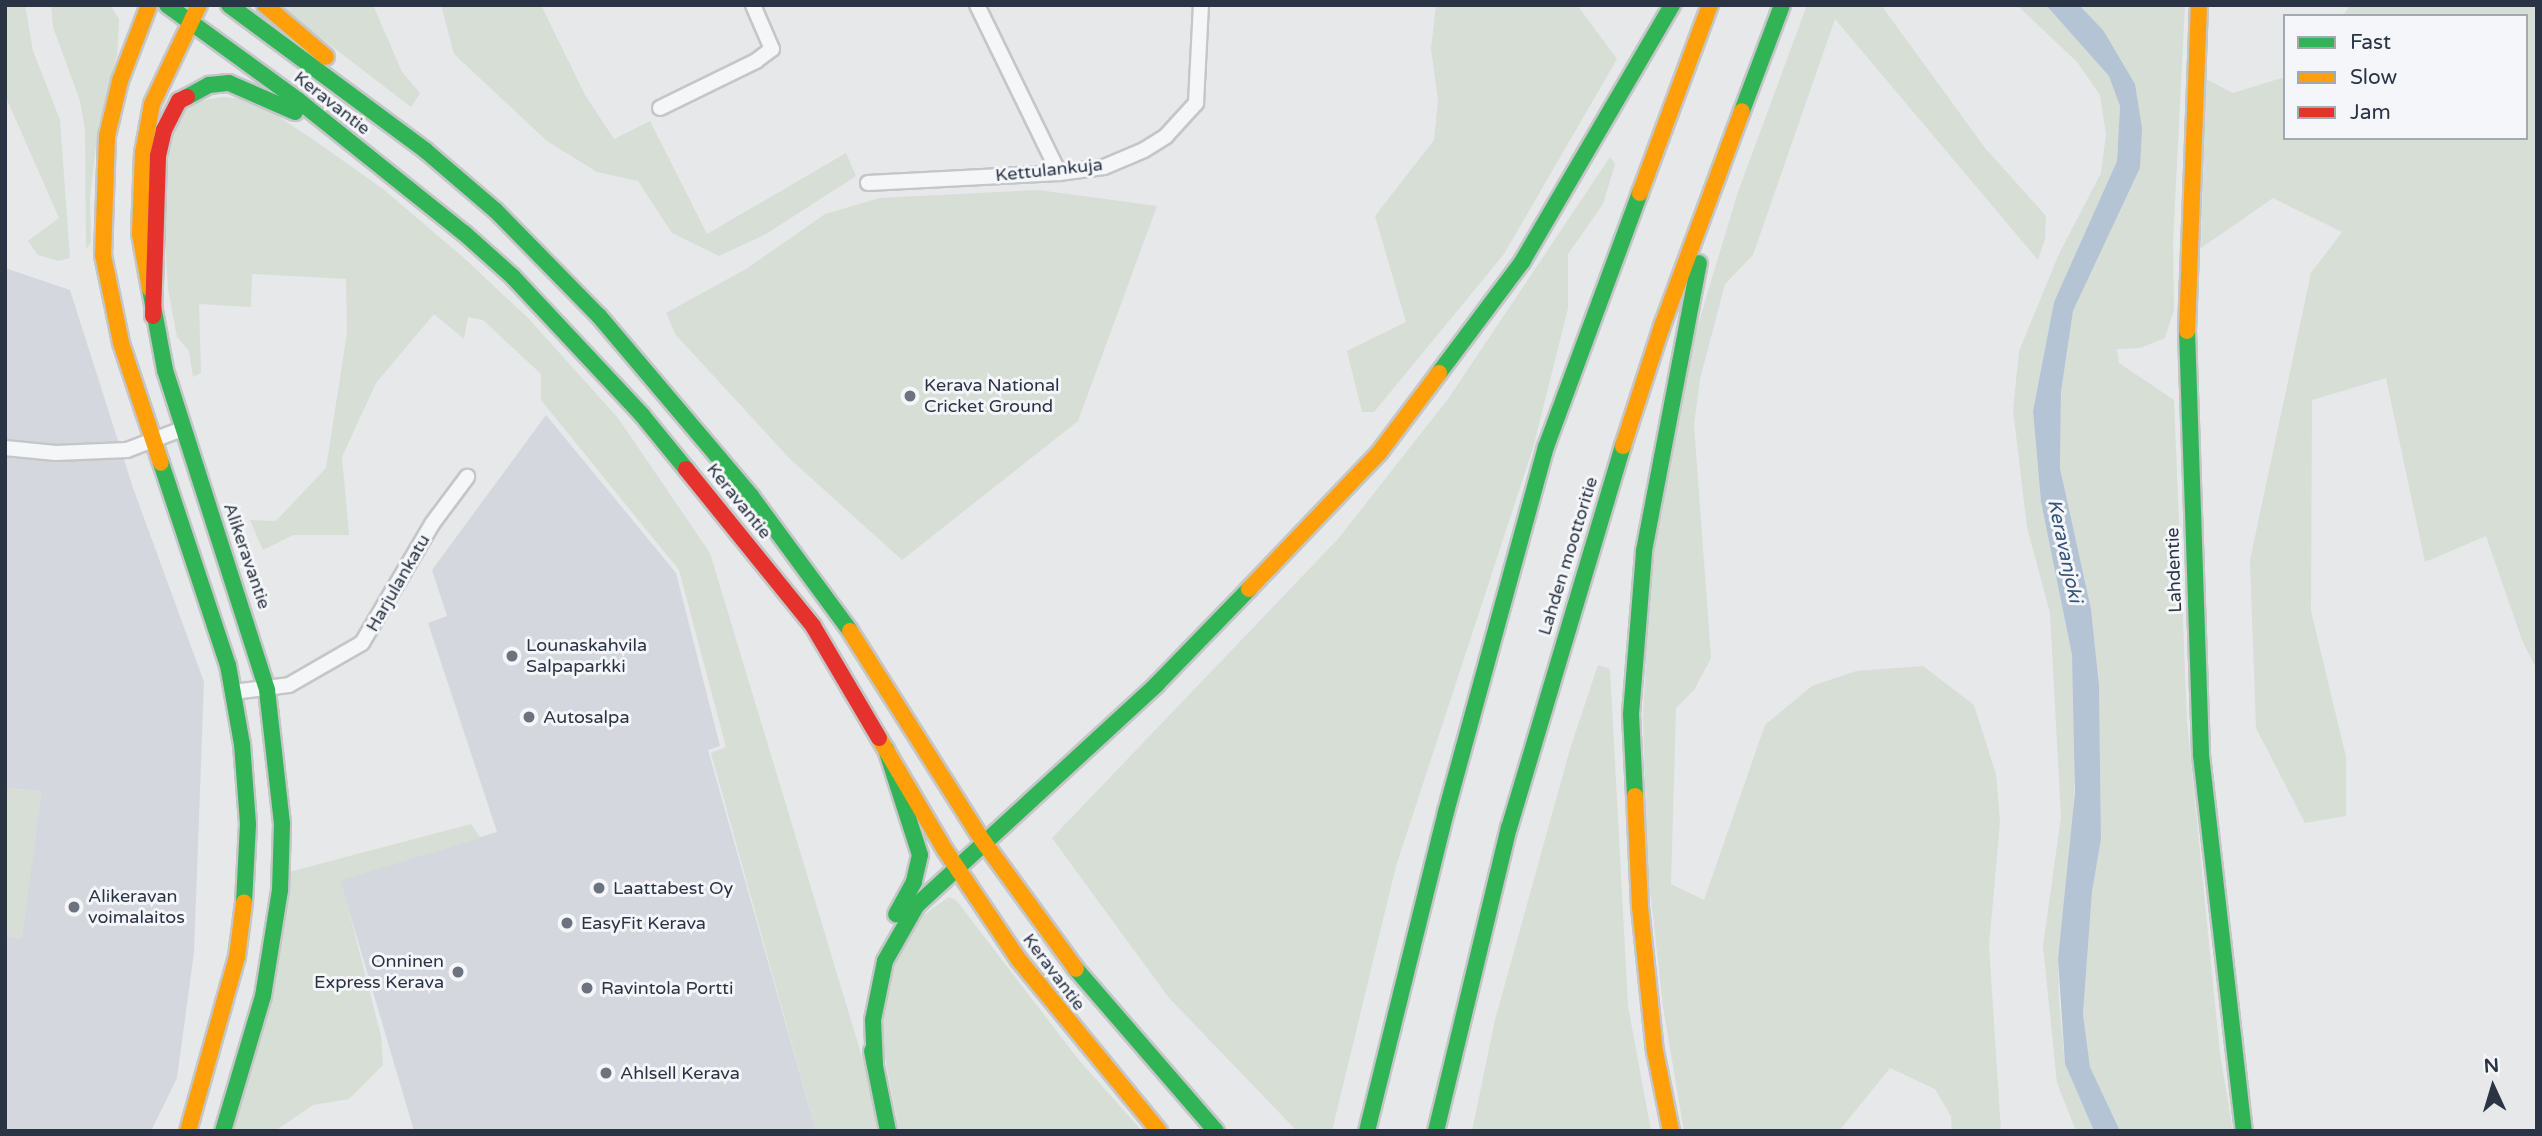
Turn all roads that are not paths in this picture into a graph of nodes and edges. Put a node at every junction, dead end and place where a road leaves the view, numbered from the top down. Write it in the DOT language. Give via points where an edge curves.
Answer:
graph roads {
  1 [pos="149,5"];
  2 [pos="167,5"];
  3 [pos="200,5"];
  4 [pos="229,5"];
  5 [pos="265,5"];
  6 [pos="753,5"];
  7 [pos="977,5"];
  8 [pos="1201,5"];
  9 [pos="1672,5"];
  10 [pos="1710,5"];
  11 [pos="1782,5"];
  12 [pos="2199,5"];
  13 [pos="190,22"];
  14 [pos="365,102"];
  15 [pos="660,108"];
  16 [pos="341,135"];
  17 [pos="1723,152"];
  18 [pos="1059,173"];
  19 [pos="868,183"];
  20 [pos="153,316"];
  21 [pos="182,429"];
  22 [pos="154,441"];
  23 [pos="5,448"];
  24 [pos="467,477"];
  25 [pos="267,690"];
  26 [pos="233,692"];
  27 [pos="886,749"];
  28 [pos="983,841"];
  29 [pos="957,867"];
  30 [pos="875,1066"];
  31 [pos="188,1131"];
  32 [pos="223,1131"];
  33 [pos="888,1131"];
  34 [pos="1159,1131"];
  35 [pos="1216,1131"];
  36 [pos="1367,1131"];
  37 [pos="1436,1131"];
  38 [pos="1671,1131"];
  39 [pos="2244,1131"];
  1 -- 22 [label="main road" via="120,81 107,136 103,256 110,296"];
  2 -- 13 [label="main road, Keravantie"];
  3 -- 13 [label="main road, Alikeravantie"];
  4 -- 14 [label="main road, Keravantie"];
  5 -- 14 [label="main road" via="322,53"];
  6 -- 15 [label="street" via="772,49"];
  7 -- 18 [label="street"];
  8 -- 18 [label="street, Kettulankuja" via="1196,103 1166,136 1144,150 1104,167"];
  9 -- 28 [label="main road" via="1522,262 1379,453 1157,684"];
  10 -- 36 [label="main road" via="1546,447 1446,812"];
  11 -- 17 [label="main road, Lahden moottoritie"];
  12 -- 39 [label="main road, Lahdentie" via="2186,302 2192,531 2201,755"];
  13 -- 16 [label="main road, Keravantie"];
  13 -- 20 [label="main road, Alikeravantie" via="152,104 144,153 140,234"];
  14 -- 28 [label="main road, Keravantie" via="533,245 683,413 828,597"];
  16 -- 20 [label="main road" via="229,83 209,85 179,101 164,130 158,156"];
  16 -- 27 [label="main road, Keravantie" via="513,277 642,415 813,626"];
  17 -- 37 [label="main road, Lahden moottoritie" via="1579,582 1505,841"];
  17 -- 38 [label="main road" via="1658,462 1644,551 1631,714 1640,907 1655,1051"];
  18 -- 19 [label="street, Kettulankuja"];
  20 -- 21 [label="main road, Alikeravantie"];
  21 -- 22 [label="street"];
  21 -- 25 [label="main road, Alikeravantie"];
  22 -- 23 [label="street" via="127,450 56,453"];
  22 -- 26 [label="main road"];
  24 -- 25 [label="street, Harjulankatu" via="432,524 362,643 289,685"];
  25 -- 26 [label="street, Harjulankatu"];
  25 -- 32 [label="main road, Alikeravantie" via="282,824 280,890 263,996"];
  26 -- 31 [label="main road" via="244,771 248,875 234,971"];
  27 -- 29 [label="main road, Keravantie"];
  27 -- 30 [label="main road" via="920,855 914,882 872,966 866,1015"];
  28 -- 29 [label="main road"];
  28 -- 35 [label="main road, Keravantie" via="1108,1011"];
  29 -- 30 [label="main road" via="917,905 885,961 873,1020"];
  29 -- 34 [label="main road, Keravantie" via="1018,960"];
  30 -- 33 [label="main road"];
}
